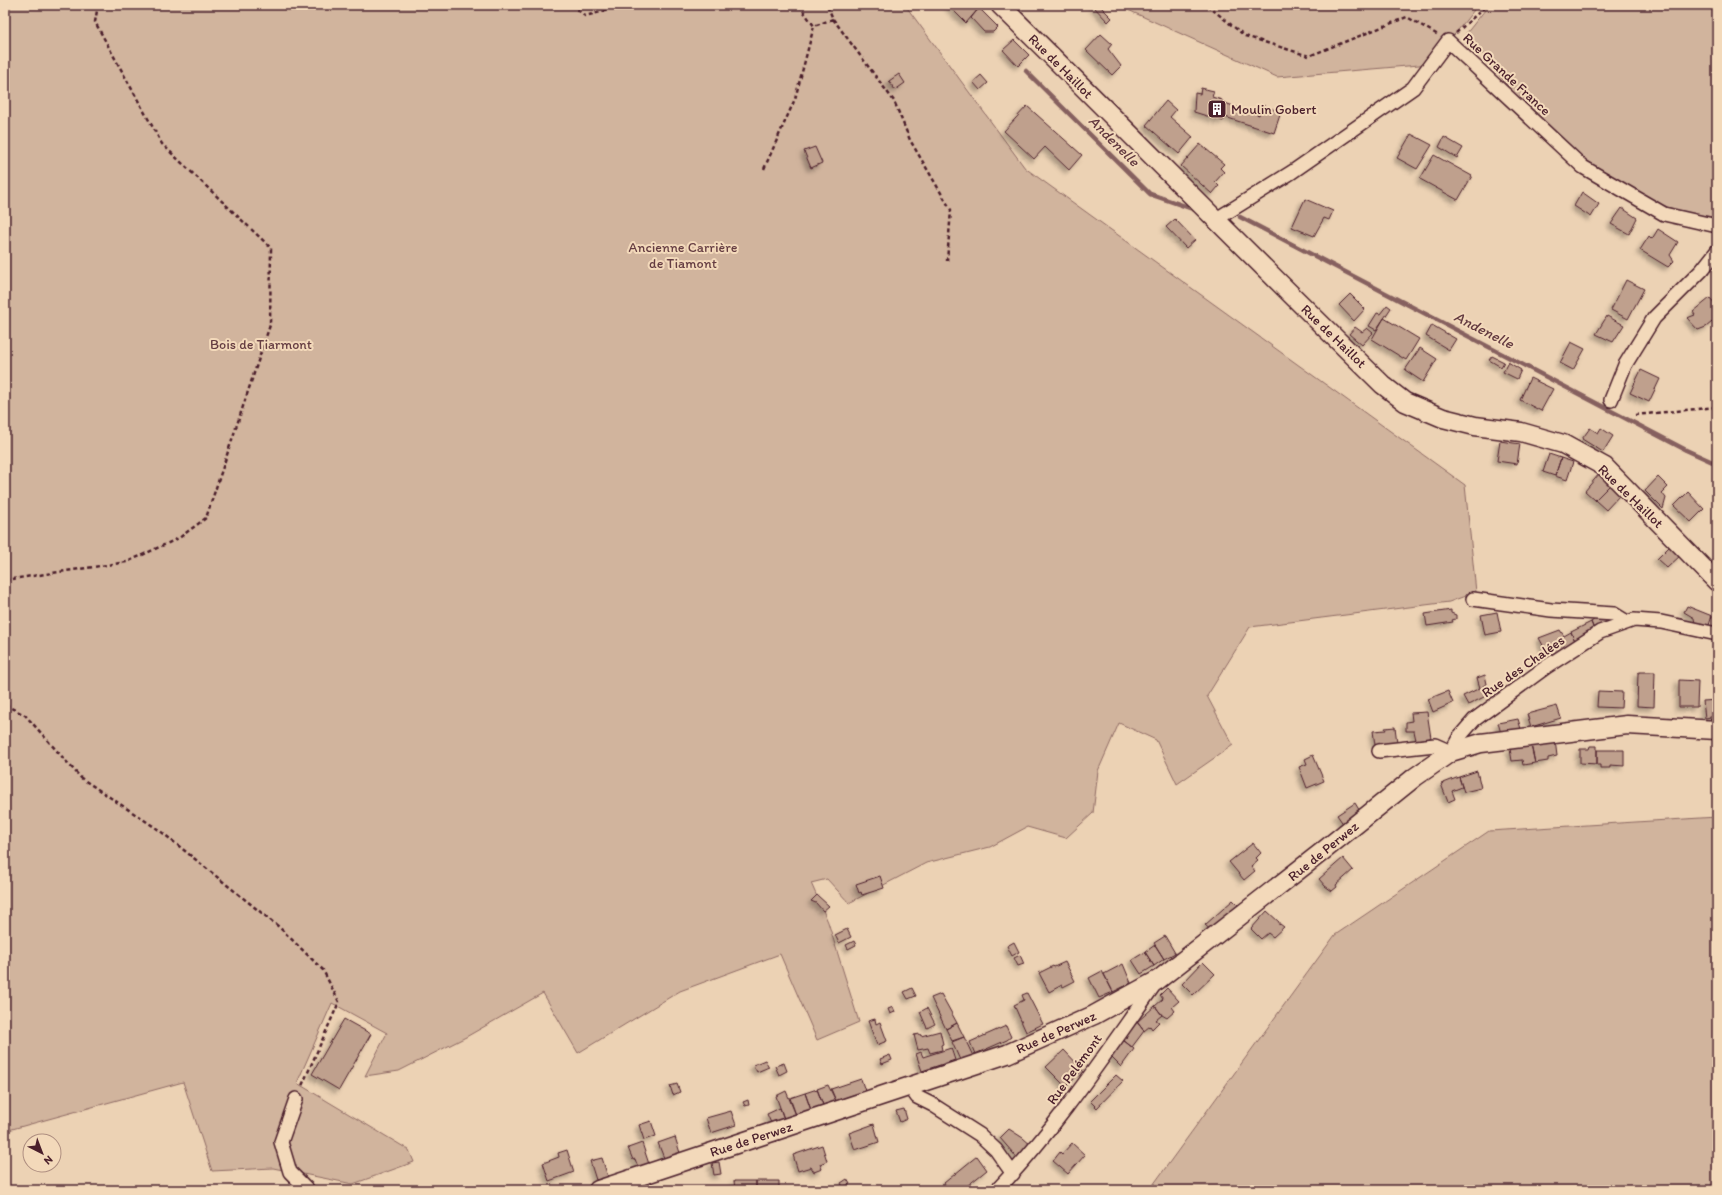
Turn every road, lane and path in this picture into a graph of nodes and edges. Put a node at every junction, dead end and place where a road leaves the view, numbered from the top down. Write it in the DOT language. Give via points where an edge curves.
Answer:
graph roads {
  1 [pos="98,5"];
  2 [pos="572,5"];
  3 [pos="605,5"];
  4 [pos="799,5"];
  5 [pos="827,5"];
  6 [pos="1000,5"];
  7 [pos="1207,5"];
  8 [pos="1487,5"];
  9 [pos="833,19"];
  10 [pos="814,26"];
  11 [pos="1448,40"];
  12 [pos="764,169"];
  13 [pos="1215,220"];
  14 [pos="1717,226"];
  15 [pos="1717,251"];
  16 [pos="947,261"];
  17 [pos="1611,400"];
  18 [pos="1717,407"];
  19 [pos="1635,415"];
  20 [pos="5,580"];
  21 [pos="1717,582"];
  22 [pos="1473,599"];
  23 [pos="1627,622"];
  24 [pos="1717,634"];
  25 [pos="5,705"];
  26 [pos="1717,730"];
  27 [pos="1379,751"];
  28 [pos="1451,752"];
  29 [pos="1158,980"];
  30 [pos="910,1087"];
  31 [pos="296,1099"];
  32 [pos="1013,1174"];
  33 [pos="308,1190"];
  34 [pos="598,1190"];
  35 [pos="997,1190"];
  1 -- 20 [label="path" via="95,22 162,144 271,248 270,325 206,518 179,538 127,562"];
  2 -- 3 [label="path" via="585,16 605,10"];
  4 -- 10 [label="path"];
  5 -- 9 [label="path"];
  6 -- 13 [label="street, Rue de Haillot"];
  7 -- 11 [label="path" via="1245,36 1309,56 1407,17"];
  8 -- 11 [label="path"];
  9 -- 10 [label="path"];
  9 -- 16 [label="path" via="894,101 910,140 951,210"];
  10 -- 12 [label="path" via="794,100"];
  11 -- 13 [label="street, Rue Grande France" via="1413,88 1292,172"];
  11 -- 14 [label="street, Rue Grande France" via="1583,167 1664,214"];
  13 -- 21 [label="street, Rue de Haillot" via="1383,384 1405,402 1443,418 1474,426 1521,432 1563,444 1605,467"];
  15 -- 17 [label="street" via="1702,270 1654,318 1625,365"];
  18 -- 19 [label="path"];
  22 -- 23 [label="street, Rue des Chalées" via="1551,610 1614,614"];
  23 -- 24 [label="street, Rue des Chalées" via="1661,622"];
  23 -- 28 [label="street, Rue des Chalées" via="1600,632 1546,667 1474,720 1460,736"];
  25 -- 31 [label="path" via="26,715 81,778 159,830 279,928 323,970 338,1002"];
  26 -- 28 [label="street, Rue de Perwez" via="1627,725 1481,743"];
  27 -- 28 [label="street" via="1435,745"];
  28 -- 29 [label="street, Rue de Perwez" via="1415,777"];
  29 -- 30 [label="street, Rue de Perwez" via="1094,1015 1007,1054"];
  29 -- 32 [label="street, Rue Pelémont" via="1072,1101"];
  30 -- 32 [label="street" via="917,1097 980,1135 996,1150"];
  30 -- 34 [label="street, Rue de Perwez"];
  31 -- 33 [label="street" via="281,1142 290,1172"];
  32 -- 35 [label="street, Rue Pelémont"];
}
